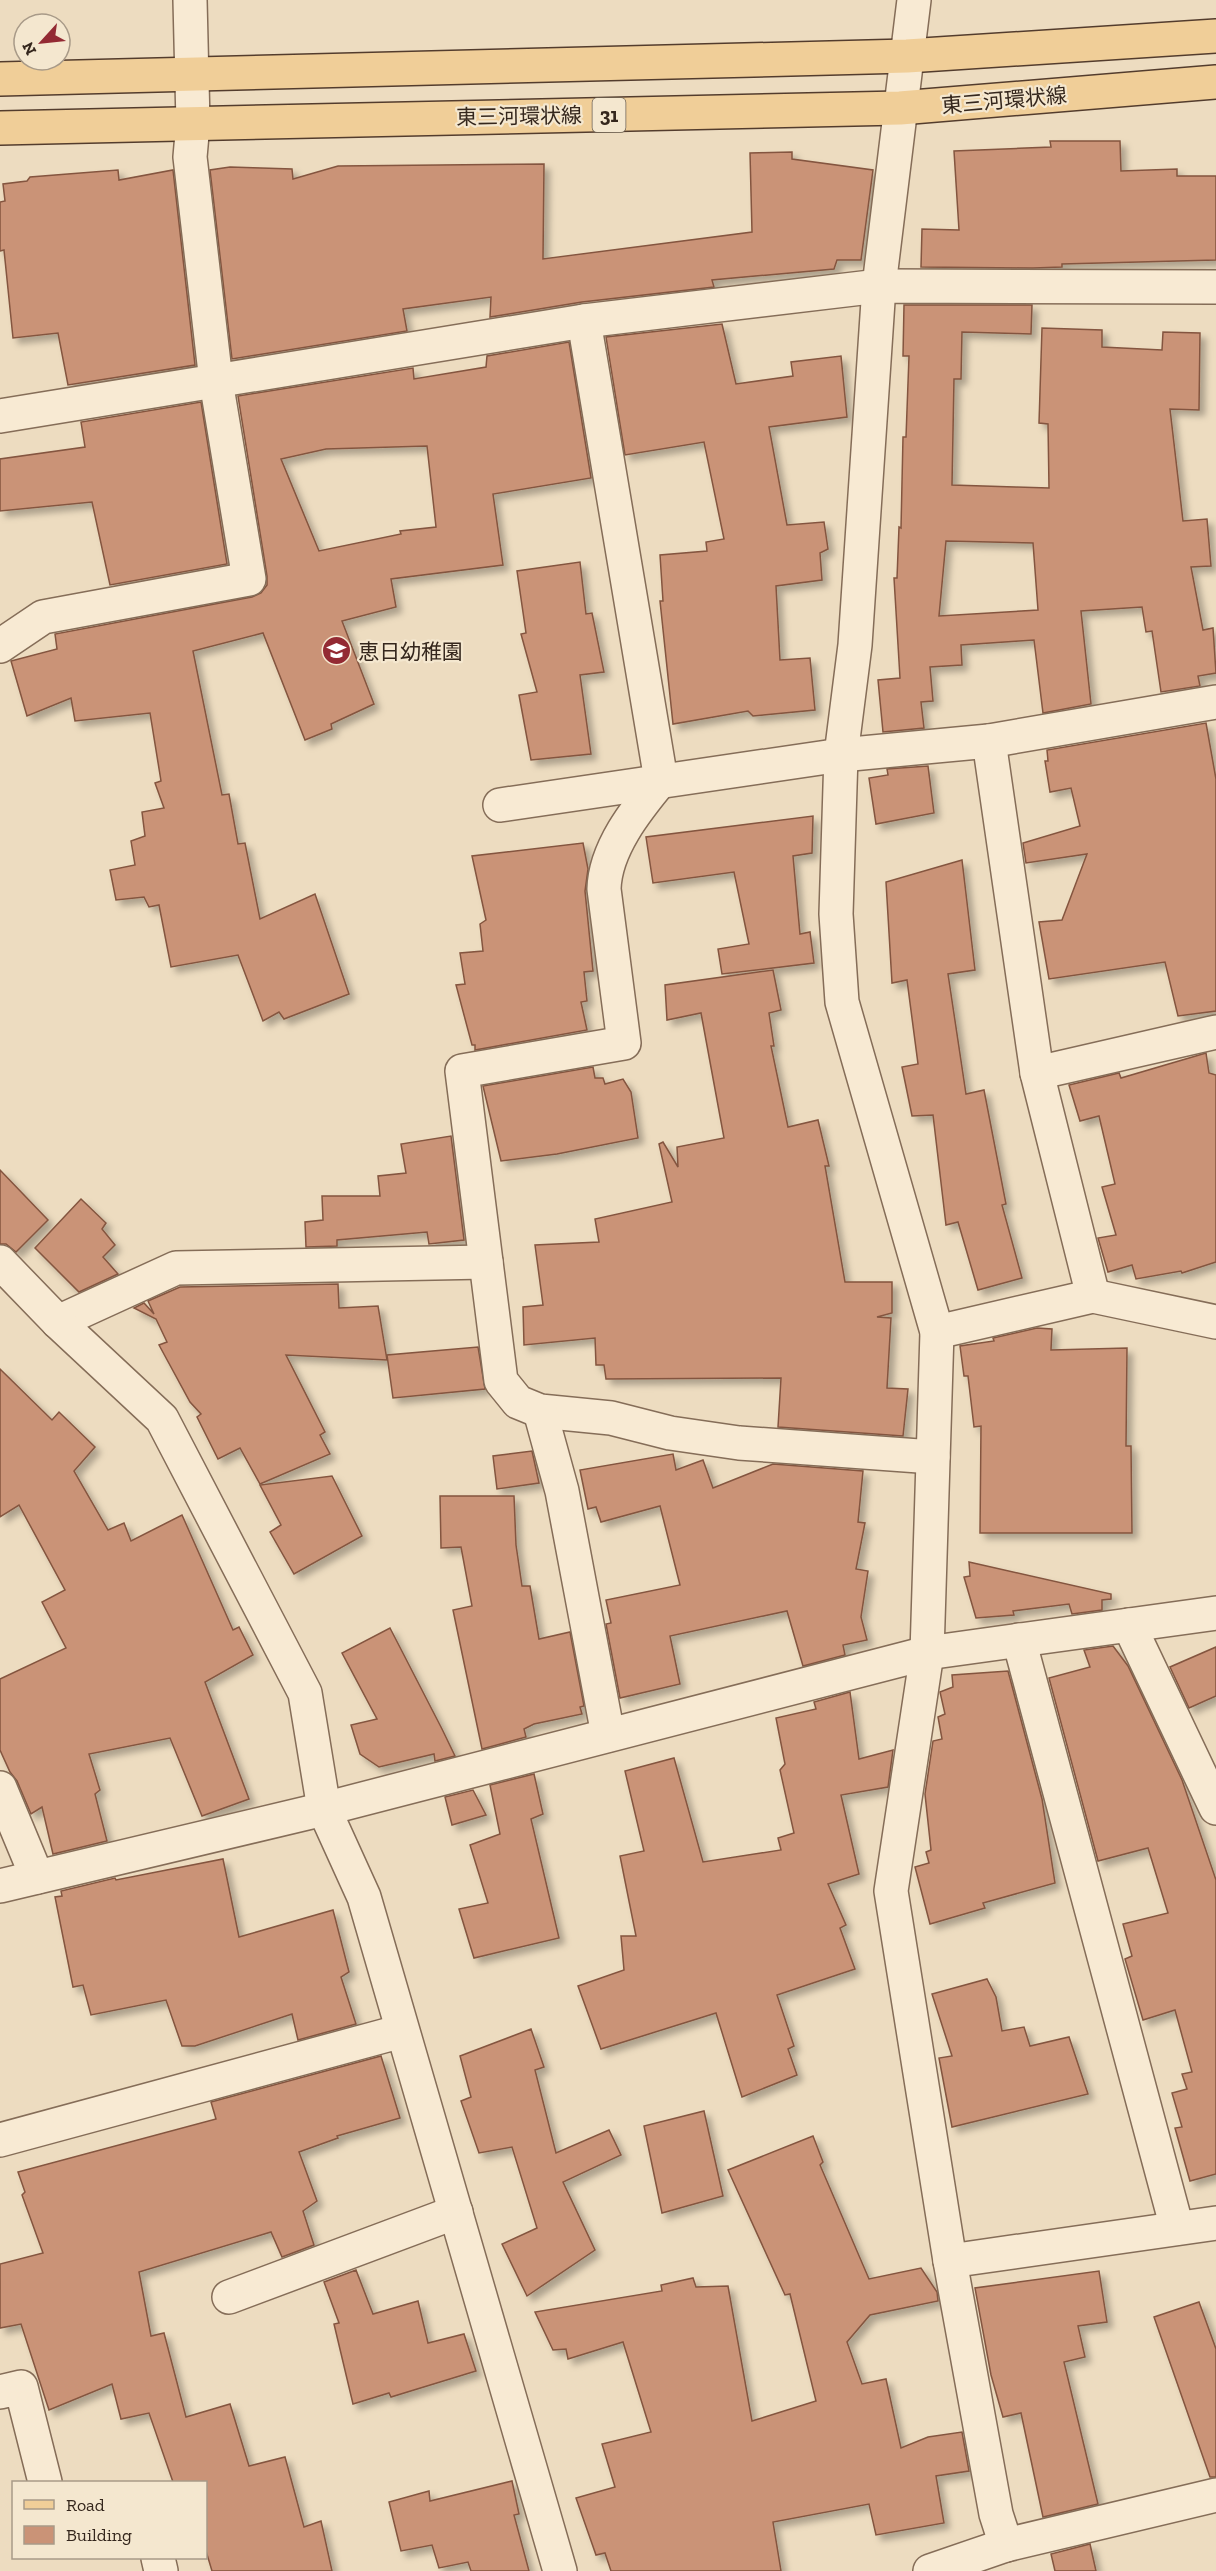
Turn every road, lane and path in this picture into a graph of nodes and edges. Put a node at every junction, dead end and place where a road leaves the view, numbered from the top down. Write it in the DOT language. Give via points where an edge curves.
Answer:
graph roads {
  1 [pos="190,0"];
  2 [pos="914,0"];
  3 [pos="1216,36"];
  4 [pos="907,56"];
  5 [pos="192,76"];
  6 [pos="0,79"];
  7 [pos="1216,82"];
  8 [pos="900,108"];
  9 [pos="193,123"];
  10 [pos="0,128"];
  11 [pos="879,286"];
  12 [pos="1216,287"];
  13 [pos="584,321"];
  14 [pos="216,381"];
  15 [pos="0,416"];
  16 [pos="0,646"];
  17 [pos="1216,702"];
  18 [pos="989,741"];
  19 [pos="841,755"];
  20 [pos="661,780"];
  21 [pos="500,805"];
  22 [pos="1216,1032"];
  23 [pos="1036,1073"];
  24 [pos="0,1262"];
  25 [pos="486,1262"];
  26 [pos="1093,1296"];
  27 [pos="58,1322"];
  28 [pos="1216,1322"];
  29 [pos="937,1332"];
  30 [pos="540,1411"];
  31 [pos="933,1457"];
  32 [pos="1216,1613"];
  33 [pos="1130,1626"];
  34 [pos="1019,1640"];
  35 [pos="927,1653"];
  36 [pos="608,1735"];
  37 [pos="0,1788"];
  38 [pos="1216,1808"];
  39 [pos="324,1809"];
  40 [pos="37,1877"];
  41 [pos="0,1886"];
  42 [pos="402,2031"];
  43 [pos="0,2140"];
  44 [pos="456,2212"];
  45 [pos="1216,2223"];
  46 [pos="1177,2228"];
  47 [pos="950,2260"];
  48 [pos="229,2297"];
  49 [pos="0,2392"];
  50 [pos="45,2481"];
  51 [pos="1216,2495"];
  52 [pos="1006,2545"];
  53 [pos="560,2571"];
  54 [pos="930,2571"];
  1 -- 5 [label="street"];
  2 -- 4 [label="street"];
  3 -- 4 [label="main road"];
  4 -- 5 [label="main road"];
  4 -- 8 [label="street"];
  5 -- 6 [label="main road"];
  5 -- 9 [label="street"];
  7 -- 8 [label="main road, 東三河環状線 / 31"];
  8 -- 9 [label="main road, 東三河環状線 / 31"];
  8 -- 11 [label="street"];
  9 -- 10 [label="main road, 東三河環状線 / 31"];
  9 -- 14 [label="street" via="190,157"];
  11 -- 12 [label="street"];
  11 -- 13 [label="street"];
  11 -- 19 [label="street" via="855,645"];
  13 -- 14 [label="street"];
  13 -- 20 [label="street"];
  14 -- 15 [label="street"];
  14 -- 16 [label="street" via="249,579 43,617"];
  17 -- 18 [label="street"];
  18 -- 19 [label="street"];
  18 -- 23 [label="street"];
  19 -- 20 [label="street"];
  19 -- 29 [label="street" via="836,914 842,1002"];
  20 -- 21 [label="street"];
  20 -- 25 [label="street" via="635,812 605,872 624,1043 462,1071"];
  22 -- 23 [label="street"];
  23 -- 26 [label="street"];
  24 -- 27 [label="street"];
  25 -- 27 [label="street" via="176,1268"];
  25 -- 30 [label="street" via="501,1381 518,1402"];
  26 -- 28 [label="street"];
  26 -- 29 [label="street"];
  27 -- 39 [label="street" via="162,1419 304,1693"];
  29 -- 31 [label="street"];
  30 -- 31 [label="street" via="610,1418 670,1433 739,1443"];
  30 -- 36 [label="street" via="562,1491"];
  31 -- 35 [label="street"];
  32 -- 33 [label="street"];
  33 -- 34 [label="street"];
  33 -- 38 [label="street"];
  34 -- 35 [label="street"];
  34 -- 46 [label="street"];
  35 -- 36 [label="street"];
  35 -- 47 [label="street" via="891,1891"];
  36 -- 39 [label="street"];
  37 -- 40 [label="street"];
  39 -- 40 [label="street"];
  39 -- 42 [label="street" via="364,1897"];
  40 -- 41 [label="street"];
  42 -- 43 [label="street"];
  42 -- 44 [label="street"];
  44 -- 48 [label="street"];
  44 -- 53 [label="street"];
  45 -- 46 [label="street"];
  46 -- 47 [label="street"];
  47 -- 52 [label="street" via="996,2514"];
  49 -- 50 [label="street" via="21,2386"];
  51 -- 52 [label="street"];
  52 -- 54 [label="street"];
}
